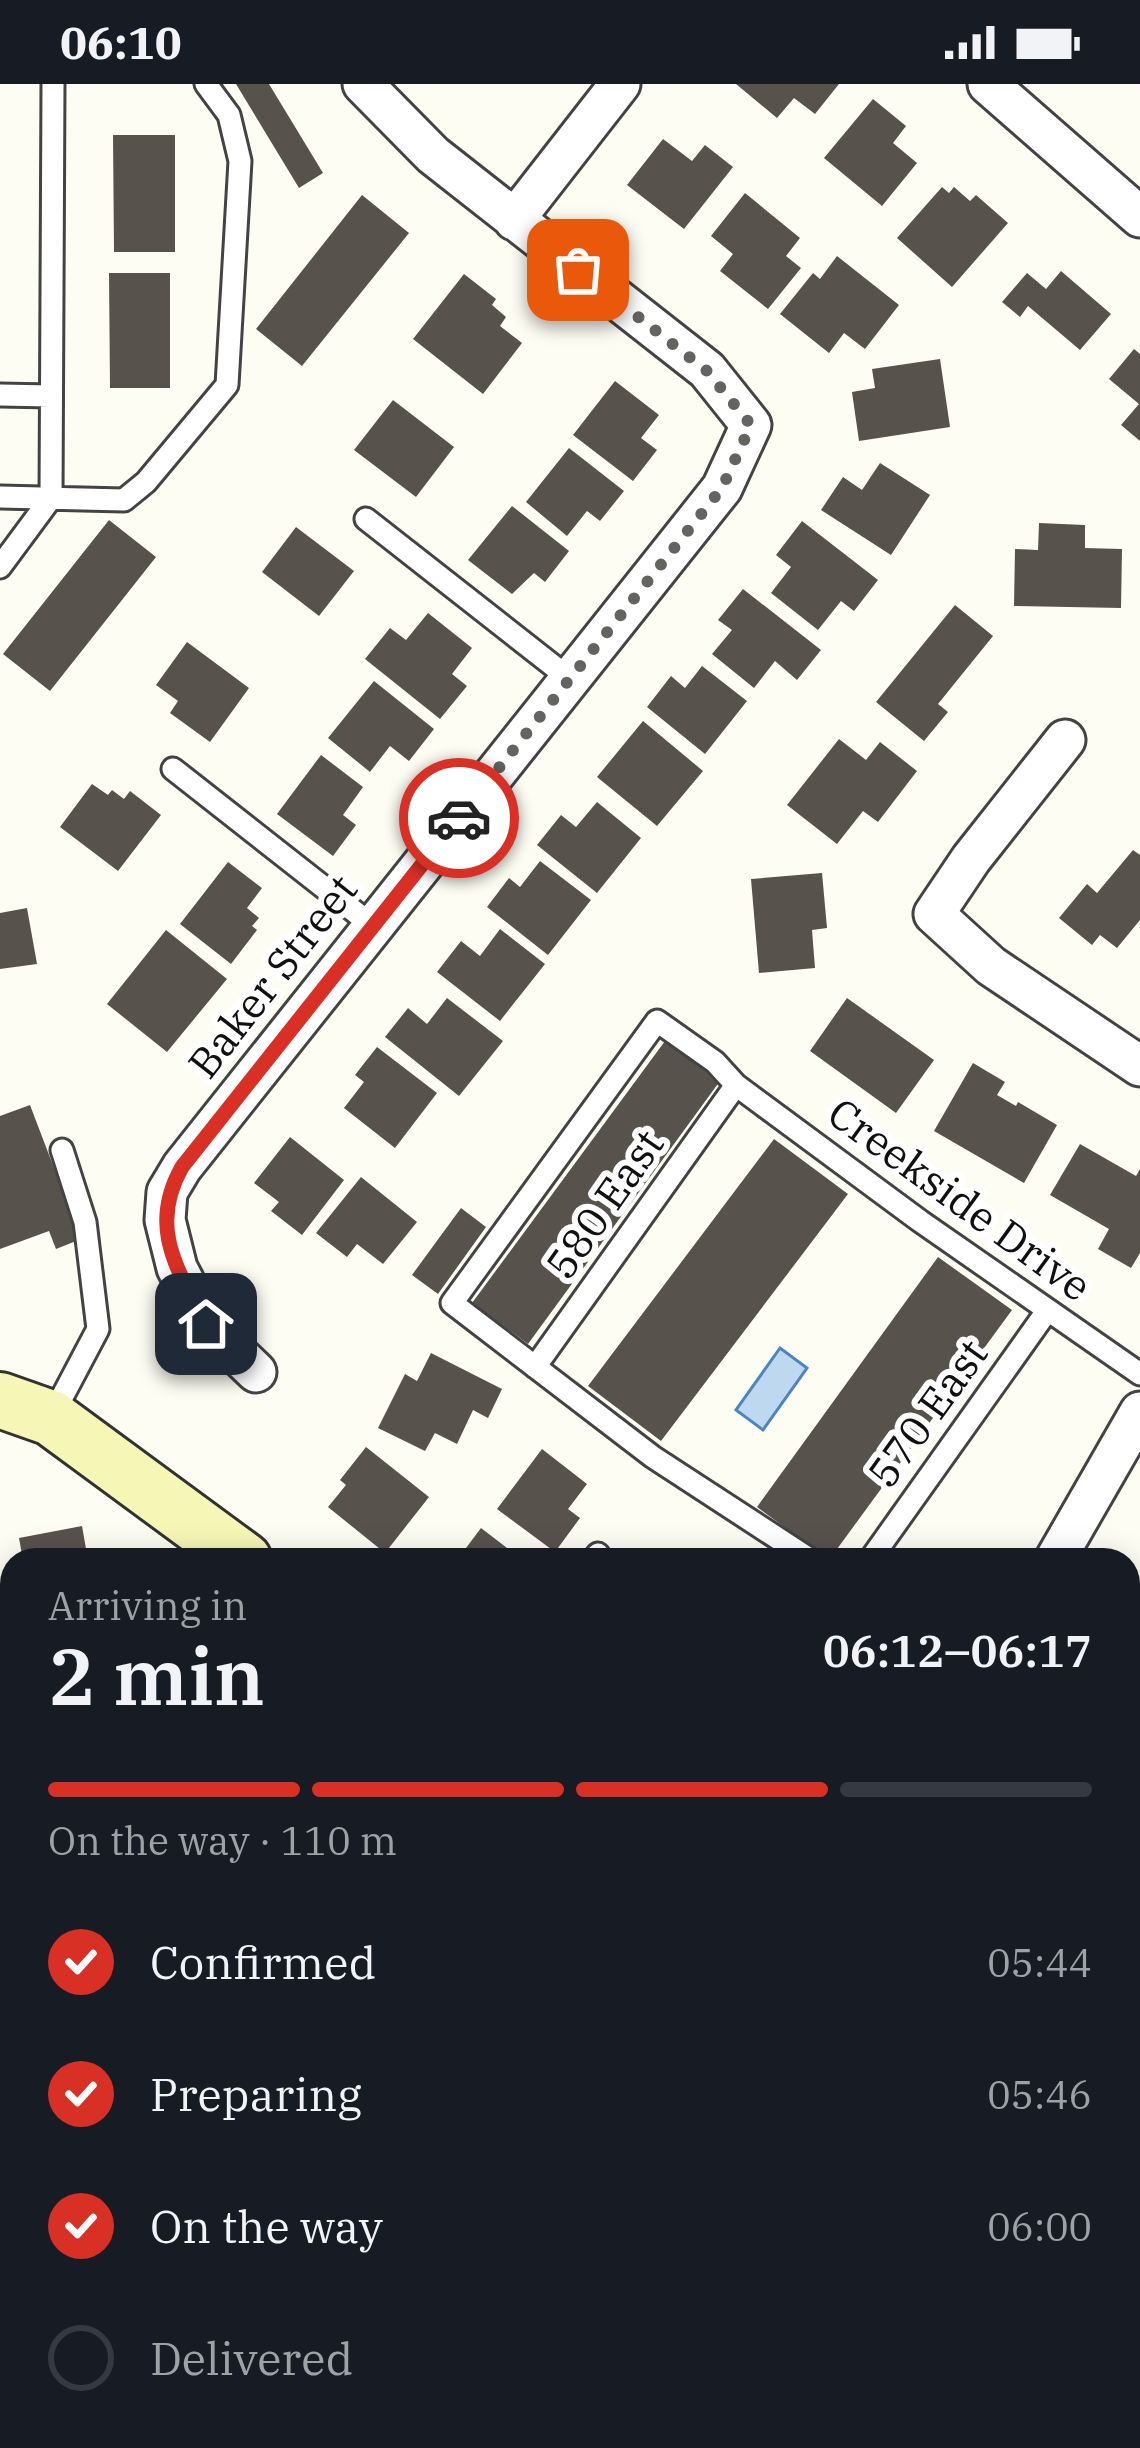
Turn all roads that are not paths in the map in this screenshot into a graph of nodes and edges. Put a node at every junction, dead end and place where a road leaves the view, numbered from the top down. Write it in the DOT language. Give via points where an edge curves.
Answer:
graph roads {
  1 [pos="52,84"];
  2 [pos="206,84"];
  3 [pos="363,84"];
  4 [pos="620,84"];
  5 [pos="988,84"];
  6 [pos="1140,217"];
  7 [pos="514,220"];
  8 [pos="0,395"];
  9 [pos="51,396"];
  10 [pos="0,497"];
  11 [pos="51,498"];
  12 [pos="366,518"];
  13 [pos="0,567"];
  14 [pos="569,679"];
  15 [pos="1065,740"];
  16 [pos="173,769"];
  17 [pos="373,926"];
  18 [pos="1140,1066"];
  19 [pos="736,1085"];
  20 [pos="62,1150"];
  21 [pos="1047,1312"];
  22 [pos="536,1367"];
  23 [pos="256,1372"];
  24 [pos="1140,1374"];
  25 [pos="0,1400"];
  26 [pos="1140,1412"];
  27 [pos="51,1418"];
  28 [pos="228,1548"];
  29 [pos="793,1548"];
  30 [pos="879,1548"];
  31 [pos="1062,1548"];
  1 -- 9 [label="lane"];
  2 -- 11 [label="lane" via="229,115 241,161 227,385 124,500"];
  3 -- 7 [label="street"];
  4 -- 7 [label="street"];
  5 -- 6 [label="street"];
  7 -- 14 [label="street, Baker Street" via="706,370 751,425 722,488"];
  8 -- 9 [label="lane"];
  9 -- 11 [label="lane"];
  10 -- 11 [label="lane"];
  11 -- 13 [label="lane"];
  12 -- 14 [label="lane"];
  14 -- 17 [label="street, Baker Street"];
  15 -- 18 [label="street" via="934,914 991,966"];
  16 -- 17 [label="lane"];
  17 -- 23 [label="street, Baker Street" via="167,1192 177,1268 206,1324"];
  19 -- 21 [label="lane, Creekside Drive"];
  19 -- 22 [label="lane, 580 East"];
  19 -- 22 [label="lane, Creekside Drive" via="657,1021 452,1303"];
  20 -- 27 [label="lane" via="85,1222 98,1329"];
  21 -- 24 [label="lane, Creekside Drive"];
  21 -- 30 [label="lane, 570 East"];
  22 -- 29 [label="lane" via="653,1457"];
  25 -- 27 [label="main road"];
  26 -- 31 [label="street"];
  27 -- 28 [label="main road"];
}
